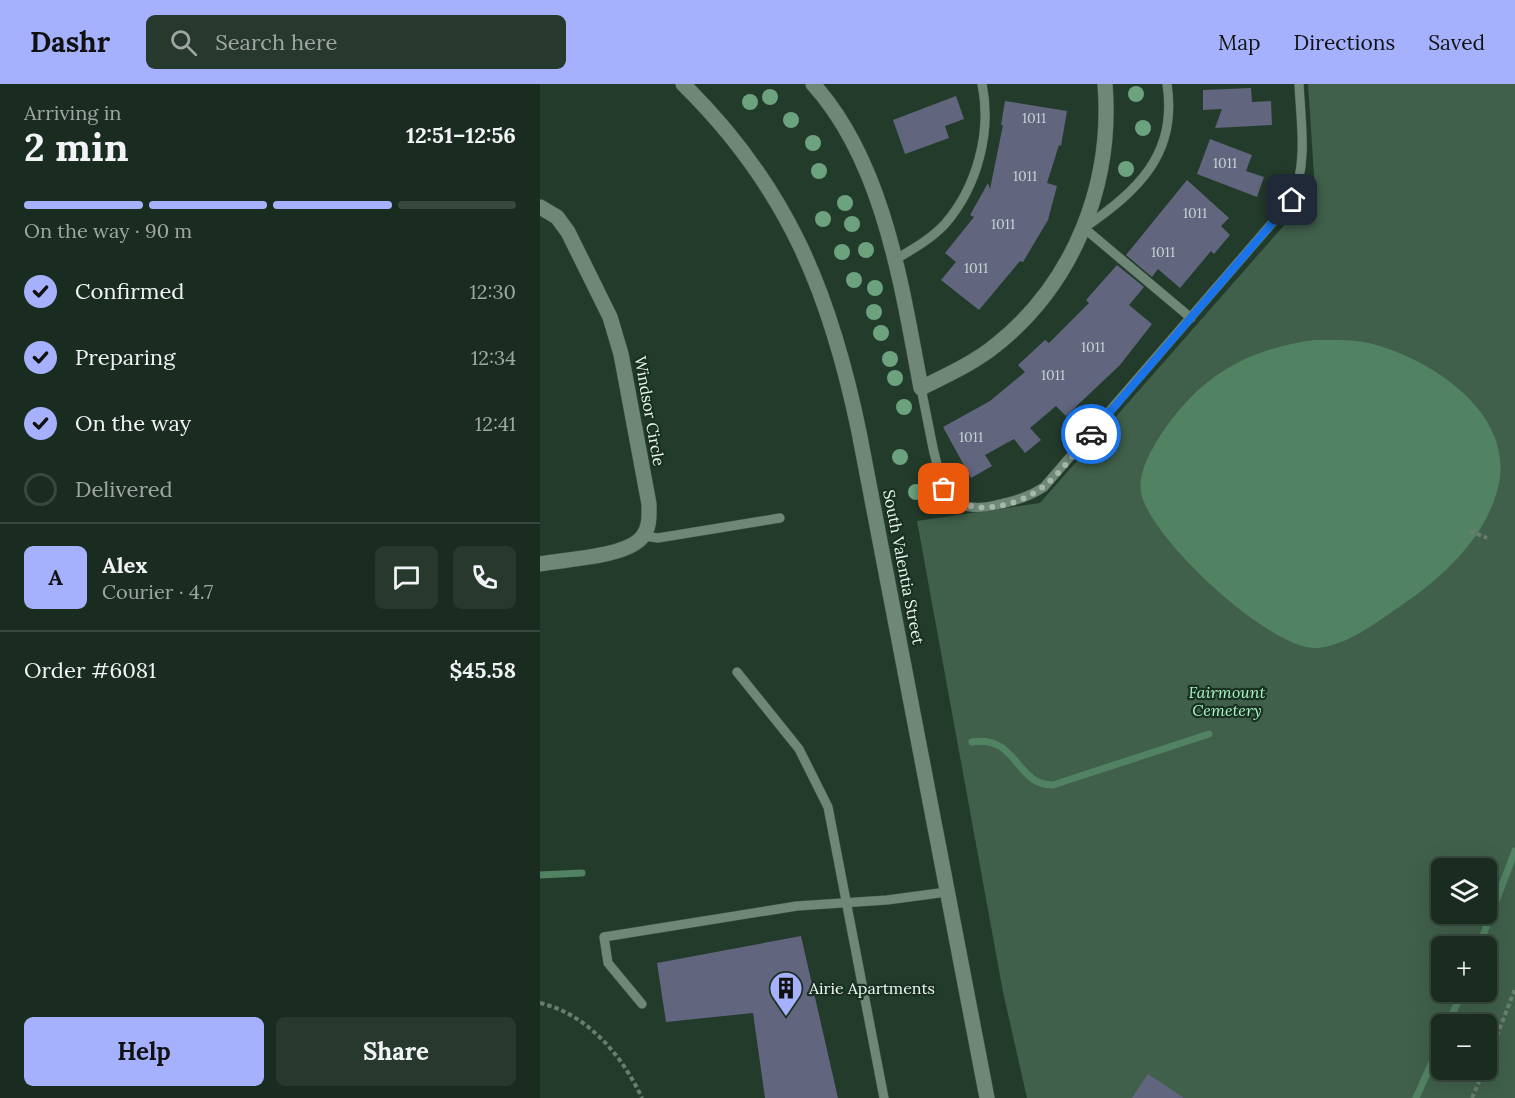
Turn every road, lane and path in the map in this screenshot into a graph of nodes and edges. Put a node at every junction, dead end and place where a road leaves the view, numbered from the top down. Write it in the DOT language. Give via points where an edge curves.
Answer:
graph roads {
  1 [pos="683,84"];
  2 [pos="813,84"];
  3 [pos="982,84"];
  4 [pos="1105,84"];
  5 [pos="1167,84"];
  6 [pos="1299,84"];
  7 [pos="540,207"];
  8 [pos="1084,228"];
  9 [pos="896,259"];
  10 [pos="1191,318"];
  11 [pos="921,388"];
  12 [pos="780,518"];
  13 [pos="1470,531"];
  14 [pos="644,536"];
  15 [pos="1487,538"];
  16 [pos="540,564"];
  17 [pos="737,672"];
  18 [pos="947,892"];
  19 [pos="846,903"];
  20 [pos="1515,989"];
  21 [pos="540,1003"];
  22 [pos="642,1004"];
  23 [pos="1497,1036"];
  24 [pos="1480,1080"];
  25 [pos="642,1098"];
  26 [pos="884,1098"];
  27 [pos="987,1098"];
  28 [pos="1472,1098"];
  1 -- 18 [label="street, South Valentia Street" via="739,149 782,209 832,318 859,432"];
  2 -- 9 [label="street" via="830,104 856,153 878,202"];
  3 -- 9 [label="lane" via="984,131 969,184 941,228"];
  4 -- 8 [label="street" via="1105,146"];
  5 -- 8 [label="lane" via="1166,128 1153,165 1126,197"];
  6 -- 10 [label="lane" via="1303,143 1301,174 1294,194"];
  7 -- 14 [label="street, Windsor Circle" via="557,217 568,232 610,317 621,354 649,504"];
  8 -- 10 [label="lane"];
  8 -- 11 [label="street" via="1053,284 1013,331 975,359"];
  9 -- 11 [label="street"];
  10 -- 11 [label="lane" via="1048,483 1019,499 973,508 946,493"];
  12 -- 14 [label="lane" via="658,538"];
  13 -- 15 [label="path"];
  14 -- 16 [label="street" via="615,553"];
  17 -- 19 [label="lane" via="811,769 833,826"];
  18 -- 19 [label="lane"];
  18 -- 27 [label="street, South Valentia Street"];
  19 -- 22 [label="lane" via="797,906 604,937 608,963"];
  19 -- 26 [label="lane"];
  20 -- 23 [label="path"];
  21 -- 25 [label="path" via="562,1009 585,1024 619,1060"];
  24 -- 28 [label="path"];
}
